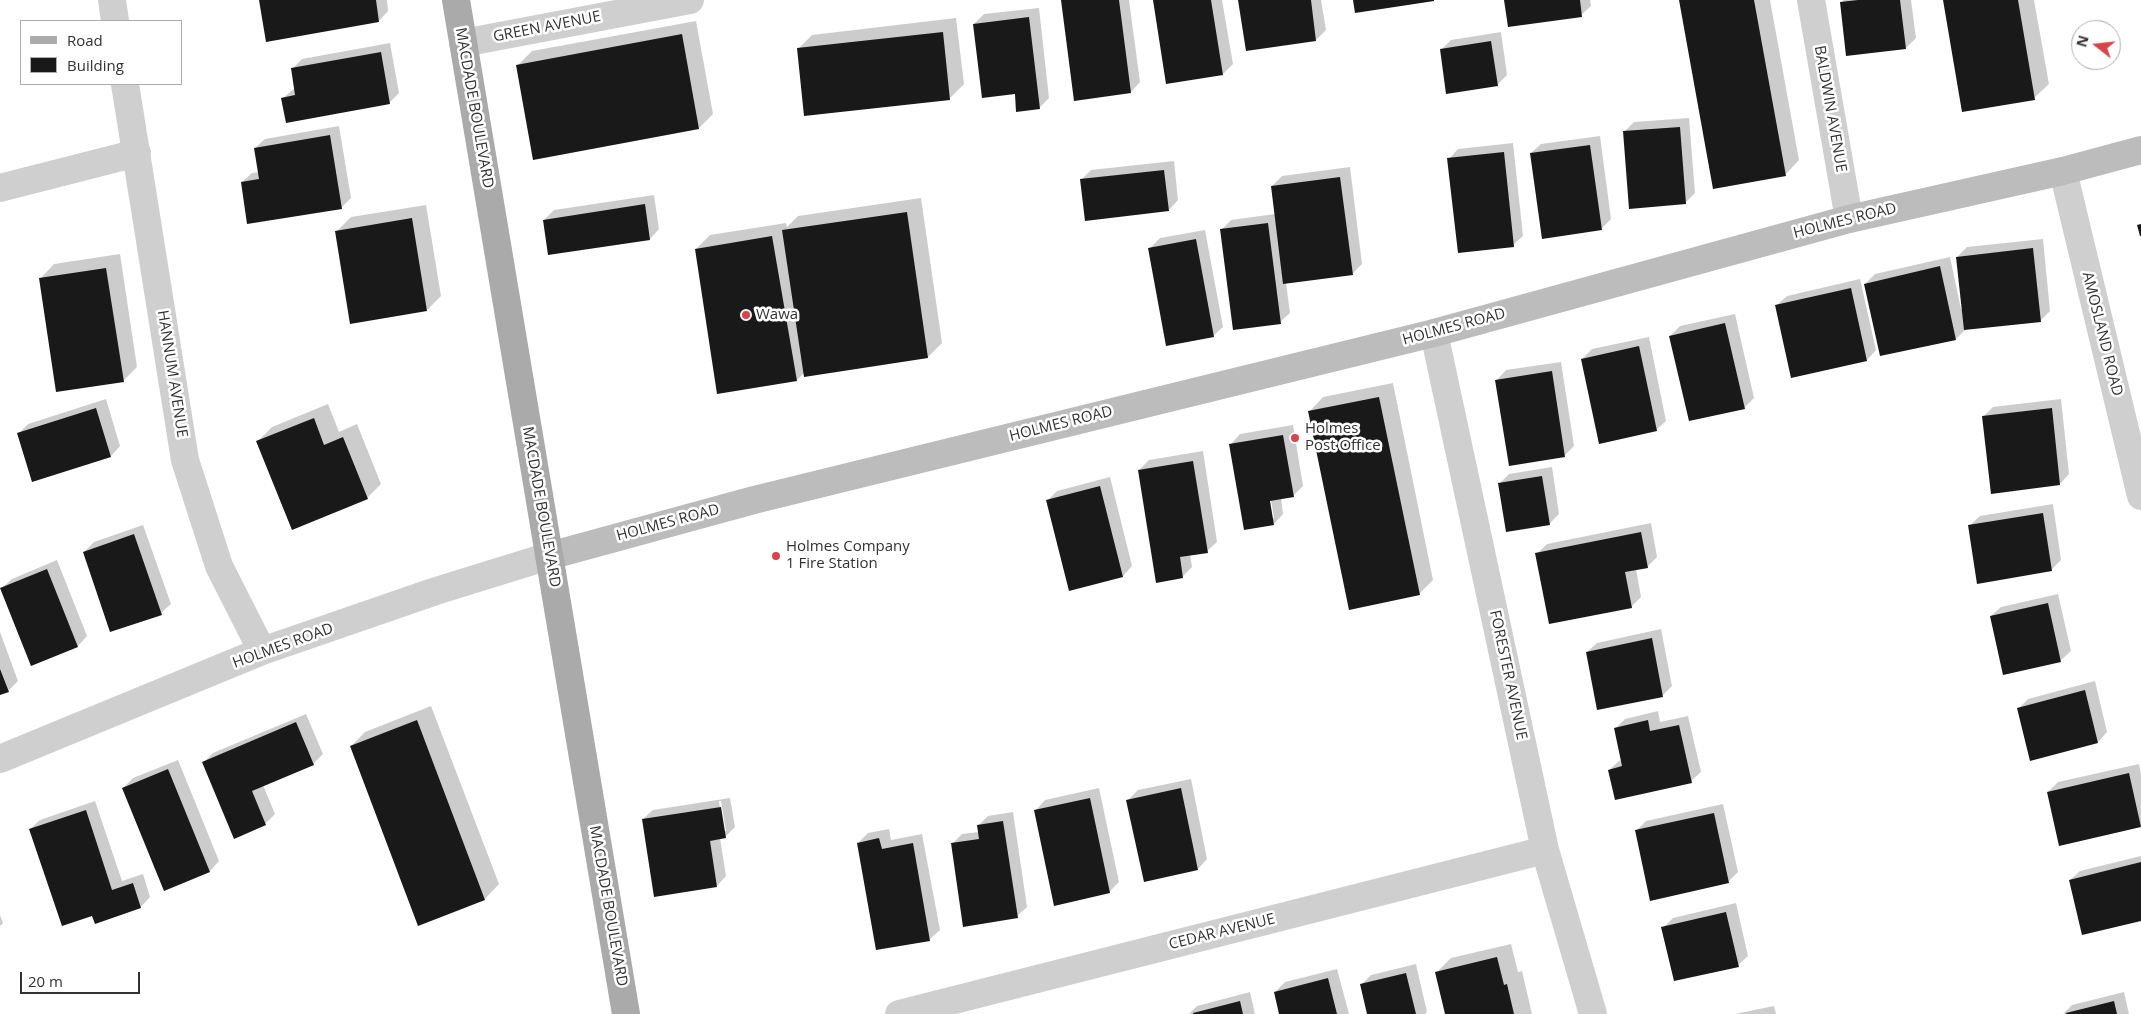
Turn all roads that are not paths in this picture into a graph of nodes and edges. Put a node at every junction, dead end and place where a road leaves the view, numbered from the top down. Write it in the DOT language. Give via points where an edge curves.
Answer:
graph roads {
  1 [pos="112,0"];
  2 [pos="456,0"];
  3 [pos="690,0"];
  4 [pos="1811,0"];
  5 [pos="115,20"];
  6 [pos="463,43"];
  7 [pos="126,85"];
  8 [pos="2141,150"];
  9 [pos="137,153"];
  10 [pos="2063,171"];
  11 [pos="0,188"];
  12 [pos="1849,219"];
  13 [pos="1434,333"];
  14 [pos="2141,496"];
  15 [pos="549,556"];
  16 [pos="262,652"];
  17 [pos="0,759"];
  18 [pos="1545,850"];
  19 [pos="626,1014"];
  20 [pos="899,1014"];
  21 [pos="1593,1014"];
  1 -- 5 [label="street"];
  2 -- 6 [label="main road, MACDADE BOULEVARD"];
  3 -- 6 [label="street, GREEN AVENUE"];
  4 -- 12 [label="street, BALDWIN AVENUE"];
  6 -- 15 [label="main road, MACDADE BOULEVARD"];
  7 -- 9 [label="street, HANNUM AVENUE"];
  8 -- 10 [label="street, HOLMES ROAD"];
  9 -- 11 [label="street"];
  9 -- 16 [label="street, HANNUM AVENUE" via="185,460 219,566"];
  10 -- 12 [label="street, HOLMES ROAD"];
  10 -- 14 [label="street, AMOSLAND ROAD"];
  12 -- 13 [label="street, HOLMES ROAD"];
  13 -- 15 [label="street, HOLMES ROAD" via="754,500"];
  13 -- 18 [label="street, FORESTER AVENUE"];
  15 -- 16 [label="street, HOLMES ROAD" via="436,591"];
  15 -- 19 [label="main road, MACDADE BOULEVARD"];
  16 -- 17 [label="street, HOLMES ROAD"];
  18 -- 20 [label="street, CEDAR AVENUE"];
  18 -- 21 [label="street, FORESTER AVENUE"];
}
